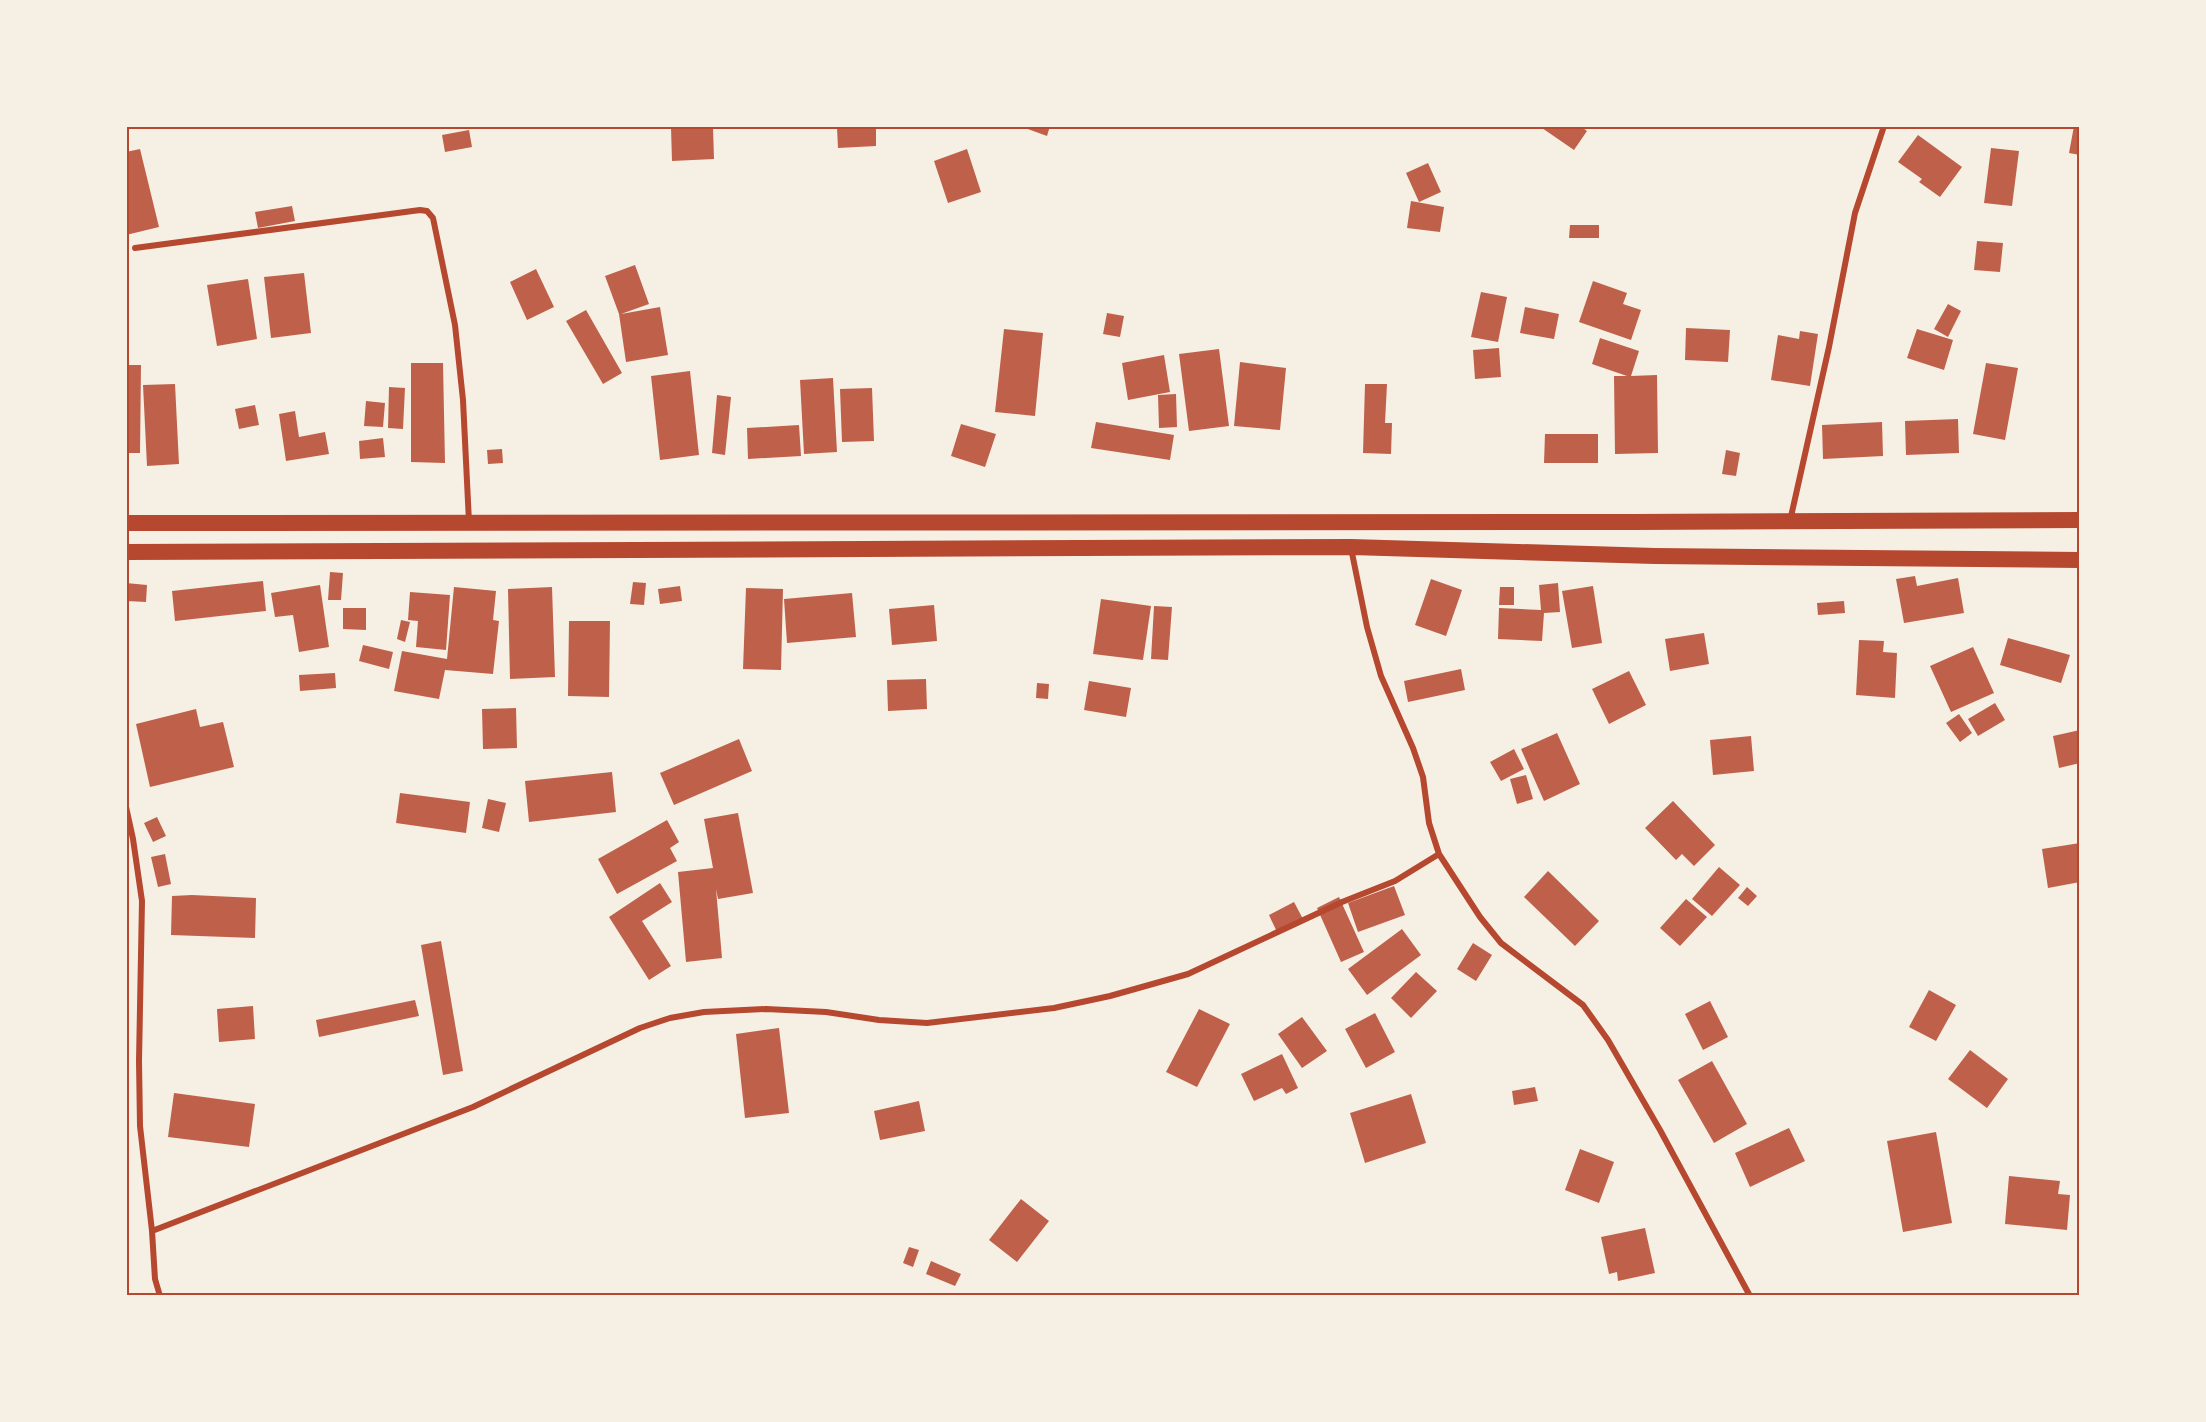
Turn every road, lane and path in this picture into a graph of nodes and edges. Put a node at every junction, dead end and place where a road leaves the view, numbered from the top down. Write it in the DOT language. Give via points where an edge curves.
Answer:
graph roads {
  1 [pos="1884,126"];
  2 [pos="135,248"];
  3 [pos="2080,520"];
  4 [pos="1790,521"];
  5 [pos="126,523"];
  6 [pos="469,523"];
  7 [pos="1351,547"];
  8 [pos="126,552"];
  9 [pos="2080,560"];
  10 [pos="126,807"];
  11 [pos="1439,854"];
  12 [pos="152,1231"];
  13 [pos="160,1296"];
  14 [pos="1750,1296"];
  1 -- 4 [label="street" via="1855,213"];
  2 -- 6 [label="street" via="427,212 432,218 455,325"];
  3 -- 4 [label="highway"];
  4 -- 6 [label="highway"];
  5 -- 6 [label="highway"];
  7 -- 8 [label="highway"];
  7 -- 9 [label="highway" via="1655,556"];
  7 -- 11 [label="street" via="1381,676 1423,777 1429,823"];
  10 -- 12 [label="street" via="142,901 140,1126"];
  11 -- 12 [label="street" via="1395,882 1342,902 1188,974 1054,1008 927,1023 766,1009 670,1018 640,1028 473,1107"];
  11 -- 14 [label="street" via="1501,943 1583,1005 1608,1040"];
  12 -- 13 [label="street"];
}
